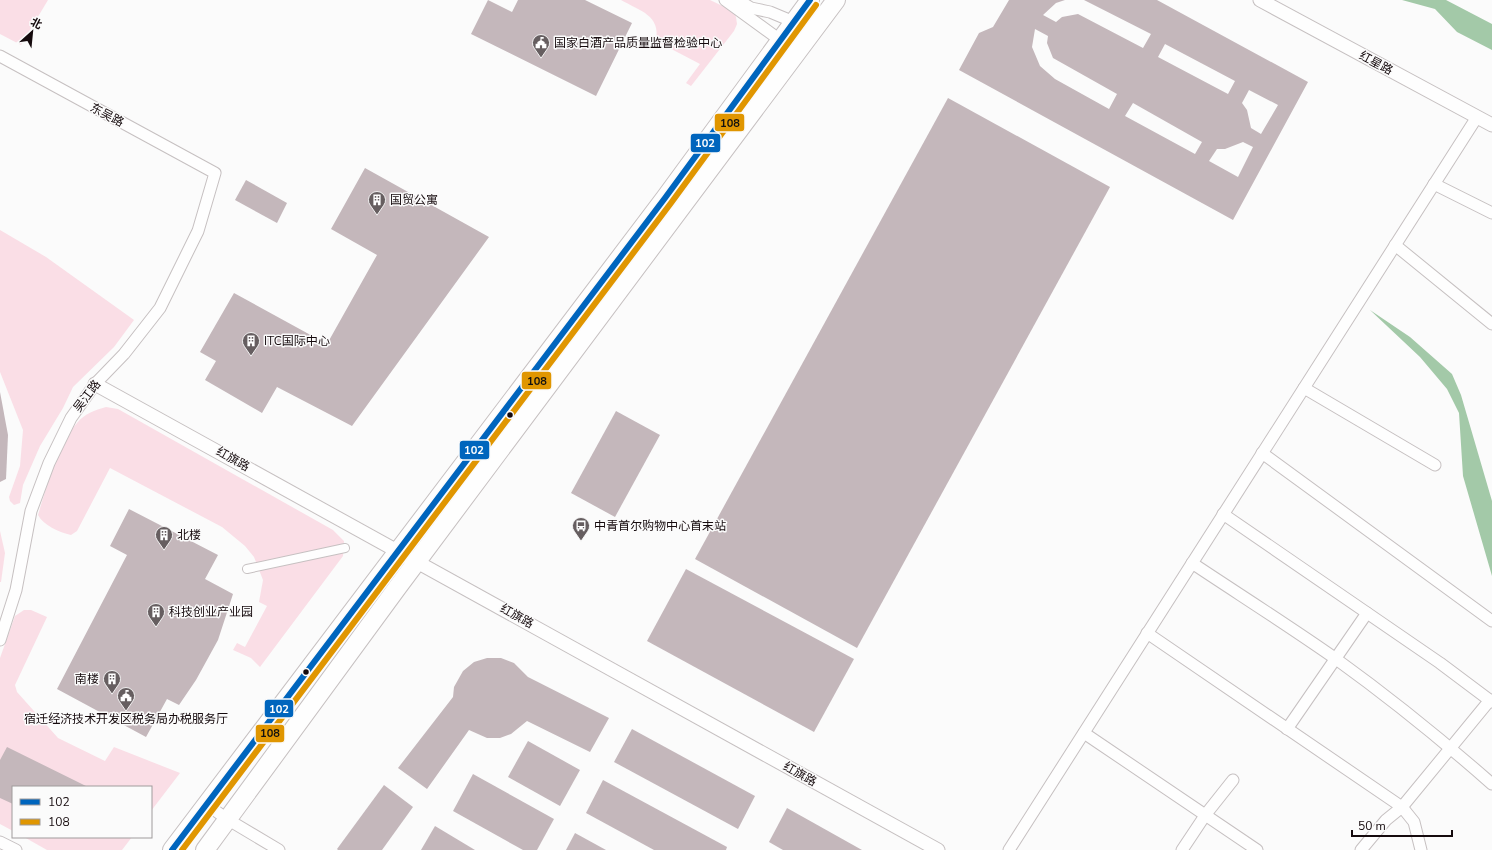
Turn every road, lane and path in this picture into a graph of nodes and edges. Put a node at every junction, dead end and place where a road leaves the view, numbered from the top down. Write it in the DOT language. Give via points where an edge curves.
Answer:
graph roads {
  1 [pos="725,0"];
  2 [pos="738,0"];
  3 [pos="810,0"];
  4 [pos="836,0"];
  5 [pos="1260,0"];
  6 [pos="794,22"];
  7 [pos="780,40"];
  8 [pos="0,56"];
  9 [pos="1477,117"];
  10 [pos="1492,125"];
  11 [pos="215,173"];
  12 [pos="1434,184"];
  13 [pos="1492,213"];
  14 [pos="1395,245"];
  15 [pos="1492,324"];
  16 [pos="95,384"];
  17 [pos="1304,388"];
  18 [pos="1262,453"];
  19 [pos="1435,466"];
  20 [pos="1223,514"];
  21 [pos="345,548"];
  22 [pos="398,550"];
  23 [pos="418,561"];
  24 [pos="1192,563"];
  25 [pos="247,569"];
  26 [pos="1367,613"];
  27 [pos="1492,621"];
  28 [pos="1147,633"];
  29 [pos="0,640"];
  30 [pos="1335,658"];
  31 [pos="1491,701"];
  32 [pos="1287,729"];
  33 [pos="1084,733"];
  34 [pos="1450,747"];
  35 [pos="1233,780"];
  36 [pos="1492,784"];
  37 [pos="206,804"];
  38 [pos="1402,807"];
  39 [pos="1206,814"];
  40 [pos="227,819"];
  41 [pos="0,842"];
  42 [pos="16,850"];
  43 [pos="172,850"];
  44 [pos="205,850"];
  45 [pos="279,850"];
  46 [pos="938,850"];
  47 [pos="1009,850"];
  48 [pos="1182,850"];
  49 [pos="1257,850"];
  50 [pos="1361,850"];
  51 [pos="1421,850"];
  1 -- 7 [label="street"];
  2 -- 6 [label="street" via="751,8 770,12"];
  3 -- 6 [label="highway"];
  4 -- 23 [label="highway"];
  5 -- 9 [label="street, 红星路"];
  6 -- 7 [label="highway"];
  7 -- 22 [label="highway" via="660,204"];
  8 -- 11 [label="street, 东吴路"];
  9 -- 10 [label="street, 红星路"];
  9 -- 12 [label="street"];
  11 -- 16 [label="street, 吴江路" via="198,231 160,308 124,354"];
  12 -- 13 [label="street"];
  12 -- 14 [label="street"];
  14 -- 15 [label="street"];
  14 -- 17 [label="street"];
  16 -- 22 [label="street, 红旗路"];
  16 -- 29 [label="street, 吴江路" via="71,418 49,463 34,504 16,590"];
  17 -- 18 [label="street"];
  17 -- 19 [label="street"];
  18 -- 20 [label="street"];
  18 -- 27 [label="street"];
  20 -- 24 [label="street"];
  20 -- 26 [label="street"];
  21 -- 25 [label="street"];
  22 -- 23 [label="street, 红旗路"];
  22 -- 37 [label="highway"];
  23 -- 40 [label="highway"];
  23 -- 46 [label="street, 红旗路"];
  24 -- 28 [label="street"];
  24 -- 30 [label="street"];
  26 -- 30 [label="street"];
  26 -- 31 [label="street"];
  28 -- 32 [label="street"];
  28 -- 33 [label="street"];
  30 -- 32 [label="street"];
  30 -- 34 [label="street"];
  31 -- 34 [label="street"];
  32 -- 38 [label="street"];
  33 -- 39 [label="street"];
  33 -- 47 [label="street"];
  34 -- 36 [label="street"];
  34 -- 38 [label="street"];
  35 -- 39 [label="street"];
  37 -- 40 [label="street"];
  37 -- 43 [label="highway"];
  38 -- 50 [label="street" via="1386,820"];
  38 -- 51 [label="street" via="1414,822"];
  39 -- 48 [label="street"];
  39 -- 49 [label="street"];
  40 -- 44 [label="highway"];
  40 -- 45 [label="street"];
  41 -- 42 [label="street"];
}
